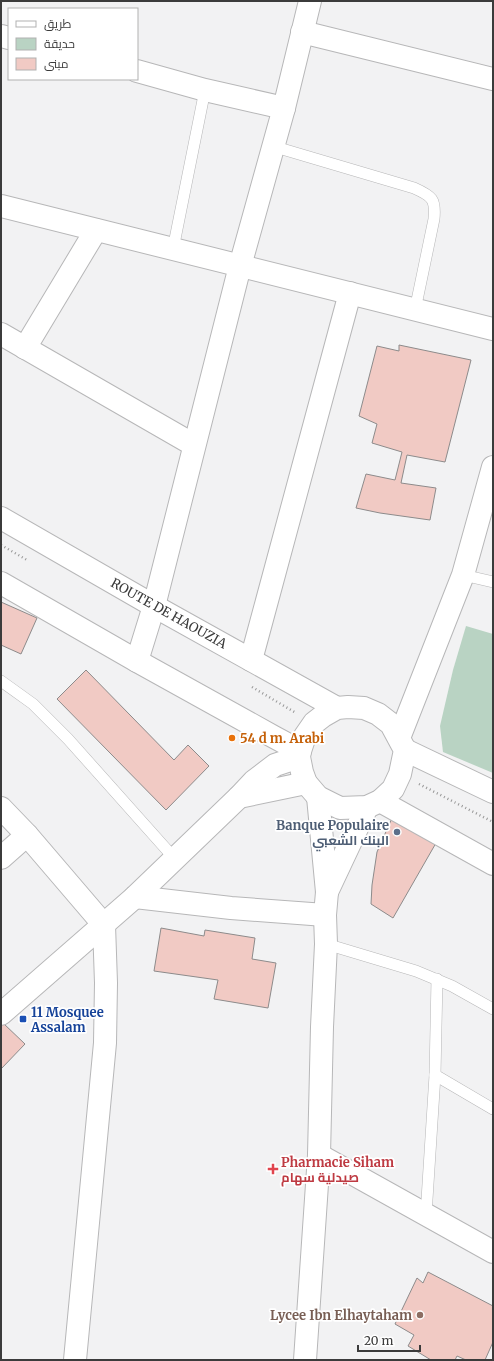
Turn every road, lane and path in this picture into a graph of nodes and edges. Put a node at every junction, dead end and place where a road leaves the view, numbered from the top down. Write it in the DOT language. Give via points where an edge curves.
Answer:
graph roads {
  1 [pos="310,1"];
  2 [pos="302,32"];
  3 [pos="138,71"];
  4 [pos="493,79"];
  5 [pos="205,90"];
  6 [pos="284,108"];
  7 [pos="272,146"];
  8 [pos="1,206"];
  9 [pos="96,230"];
  10 [pos="173,249"];
  11 [pos="240,266"];
  12 [pos="350,293"];
  13 [pos="415,310"];
  14 [pos="493,329"];
  15 [pos="1,334"];
  16 [pos="26,348"];
  17 [pos="194,445"];
  18 [pos="493,467"];
  19 [pos="1,518"];
  20 [pos="463,574"];
  21 [pos="1,582"];
  22 [pos="493,582"];
  23 [pos="154,606"];
  24 [pos="251,660"];
  25 [pos="137,661"];
  26 [pos="1,681"];
  27 [pos="337,708"];
  28 [pos="402,744"];
  29 [pos="300,754"];
  30 [pos="400,774"];
  31 [pos="312,790"];
  32 [pos="493,792"];
  33 [pos="239,797"];
  34 [pos="373,804"];
  35 [pos="1,808"];
  36 [pos="493,822"];
  37 [pos="27,835"];
  38 [pos="1,858"];
  39 [pos="175,859"];
  40 [pos="493,864"];
  41 [pos="327,892"];
  42 [pos="135,897"];
  43 [pos="325,915"];
  44 [pos="104,925"];
  45 [pos="326,944"];
  46 [pos="437,979"];
  47 [pos="493,1009"];
  48 [pos="1,1014"];
  49 [pos="435,1075"];
  50 [pos="493,1109"];
  51 [pos="319,1155"];
  52 [pos="426,1215"];
  53 [pos="493,1252"];
  54 [pos="75,1360"];
  55 [pos="305,1360"];
  1 -- 2 [label="street"];
  2 -- 4 [label="street"];
  2 -- 6 [label="street"];
  3 -- 5 [label="street"];
  5 -- 6 [label="street"];
  5 -- 10 [label="lane"];
  6 -- 7 [label="street"];
  7 -- 11 [label="street"];
  7 -- 13 [label="lane" via="414,188 430,196 434,202 434,219"];
  8 -- 9 [label="street"];
  9 -- 10 [label="street"];
  9 -- 16 [label="street"];
  10 -- 11 [label="street"];
  11 -- 12 [label="street"];
  11 -- 17 [label="street"];
  12 -- 13 [label="street"];
  12 -- 24 [label="street"];
  13 -- 14 [label="street"];
  15 -- 16 [label="street"];
  16 -- 17 [label="street"];
  17 -- 23 [label="street"];
  18 -- 20 [label="street"];
  19 -- 23 [label="street, ROUTE DE HAOUZIA"];
  20 -- 22 [label="lane"];
  20 -- 28 [label="street"];
  21 -- 25 [label="street"];
  23 -- 24 [label="street, ROUTE DE HAOUZIA"];
  23 -- 25 [label="street"];
  24 -- 27 [label="street, ROUTE DE HAOUZIA"];
  25 -- 29 [label="street"];
  26 -- 39 [label="lane" via="33,704 68,738"];
  27 -- 28 [label="street" via="364,708 378,714 391,724"];
  27 -- 29 [label="street" via="314,723 305,736"];
  28 -- 30 [label="street"];
  28 -- 32 [label="street"];
  29 -- 31 [label="street" via="302,772"];
  29 -- 33 [label="street" via="275,765"];
  30 -- 34 [label="street" via="393,789"];
  30 -- 36 [label="path"];
  31 -- 33 [label="street"];
  31 -- 34 [label="street" via="340,808"];
  31 -- 41 [label="street"];
  33 -- 39 [label="street"];
  34 -- 40 [label="street"];
  34 -- 41 [label="street"];
  35 -- 37 [label="street"];
  37 -- 38 [label="street"];
  37 -- 44 [label="street"];
  39 -- 42 [label="street"];
  41 -- 43 [label="street"];
  42 -- 43 [label="street"];
  42 -- 44 [label="street"];
  43 -- 45 [label="street"];
  44 -- 48 [label="street"];
  44 -- 54 [label="street" via="105,1043"];
  45 -- 46 [label="lane"];
  45 -- 51 [label="street"];
  46 -- 47 [label="lane"];
  46 -- 49 [label="lane"];
  49 -- 50 [label="lane"];
  49 -- 52 [label="lane"];
  51 -- 52 [label="street"];
  51 -- 55 [label="street"];
  52 -- 53 [label="street"];
}
